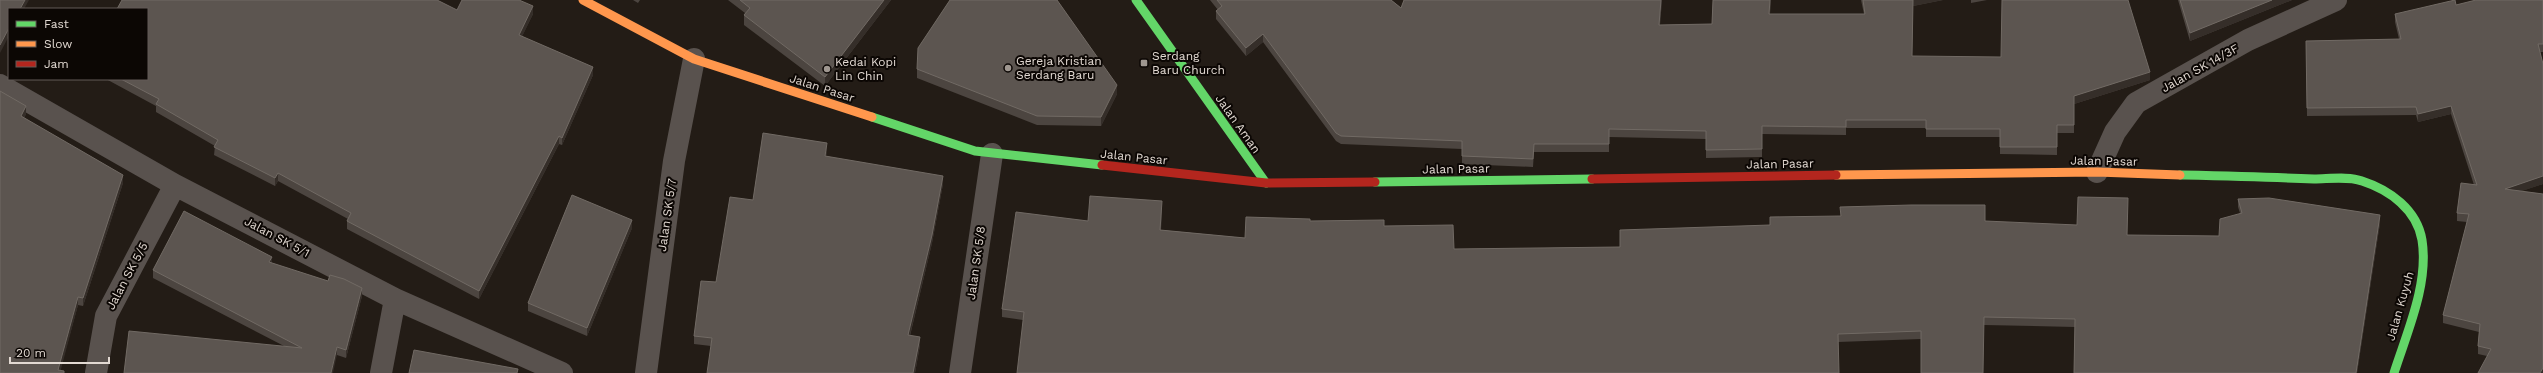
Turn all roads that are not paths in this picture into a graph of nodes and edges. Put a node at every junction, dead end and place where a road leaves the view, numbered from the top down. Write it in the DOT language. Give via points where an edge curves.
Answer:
graph roads {
  1 [pos="583,0"];
  2 [pos="1136,0"];
  3 [pos="2336,0"];
  4 [pos="694,58"];
  5 [pos="0,85"];
  6 [pos="992,154"];
  7 [pos="2097,172"];
  8 [pos="2361,180"];
  9 [pos="1266,183"];
  10 [pos="175,184"];
  11 [pos="395,299"];
  12 [pos="96,373"];
  13 [pos="381,373"];
  14 [pos="562,373"];
  15 [pos="646,373"];
  16 [pos="960,373"];
  17 [pos="2394,373"];
  1 -- 4 [label="street, Jalan Pasar"];
  2 -- 9 [label="street, Jalan Aman"];
  3 -- 7 [label="street, Jalan SK 14/3F" via="2248,40 2136,103 2115,132"];
  4 -- 6 [label="street, Jalan Pasar" via="975,151"];
  4 -- 15 [label="street, Jalan SK 5/7" via="674,161"];
  5 -- 10 [label="street, Jalan SK 5/1"];
  6 -- 9 [label="street, Jalan Pasar"];
  6 -- 16 [label="street, Jalan SK 5/8"];
  7 -- 8 [label="street, Jalan Pasar"];
  7 -- 9 [label="street, Jalan Pasar"];
  8 -- 17 [label="street, Jalan Kuyuh" via="2383,190 2405,205 2421,231 2423,272"];
  10 -- 11 [label="street, Jalan SK 5/1"];
  10 -- 12 [label="street, Jalan SK 5/5" via="106,316"];
  11 -- 13 [label="street"];
  11 -- 14 [label="street, Jalan SK 5/1"];
}
